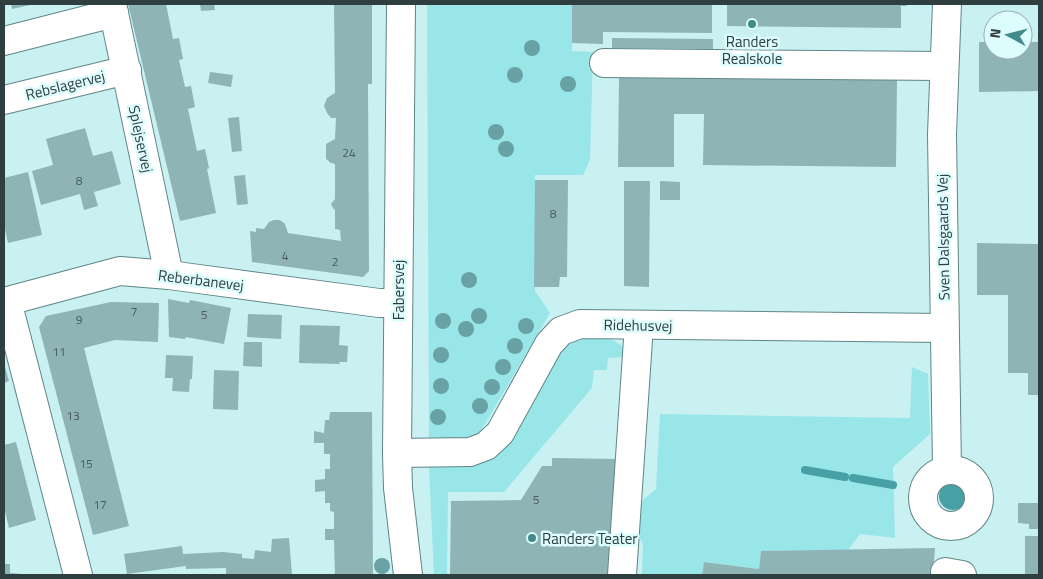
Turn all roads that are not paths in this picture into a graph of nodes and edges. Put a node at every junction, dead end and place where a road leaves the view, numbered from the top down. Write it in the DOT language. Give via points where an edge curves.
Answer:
graph roads {
  1 [pos="401,4"];
  2 [pos="947,4"];
  3 [pos="113,8"];
  4 [pos="4,41"];
  5 [pos="604,63"];
  6 [pos="944,66"];
  7 [pos="127,70"];
  8 [pos="4,100"];
  9 [pos="169,275"];
  10 [pos="5,302"];
  11 [pos="398,303"];
  12 [pos="639,325"];
  13 [pos="944,328"];
  14 [pos="397,453"];
  15 [pos="947,470"];
  16 [pos="78,575"];
  17 [pos="408,575"];
  18 [pos="622,575"];
  1 -- 11 [label="street, Fabersvej"];
  2 -- 6 [label="street, Sven Dalsgaards Vej"];
  3 -- 4 [label="street"];
  3 -- 7 [label="street, Splejservej"];
  5 -- 6 [label="street"];
  6 -- 13 [label="street, Sven Dalsgaards Vej"];
  7 -- 8 [label="street, Rebslagervej"];
  7 -- 9 [label="street, Splejservej"];
  9 -- 10 [label="street, Reberbanevej" via="120,272"];
  9 -- 11 [label="street, Reberbanevej"];
  10 -- 16 [label="street, Reberbanevej"];
  11 -- 14 [label="street, Fabersvej"];
  12 -- 13 [label="street, Ridehusvej"];
  12 -- 14 [label="street, Ridehusvej" via="580,324 561,331 549,344 500,433 486,446 470,452"];
  12 -- 18 [label="street"];
  13 -- 15 [label="street, Sven Dalsgaards Vej"];
  14 -- 17 [label="street, Fabersvej"];
}
